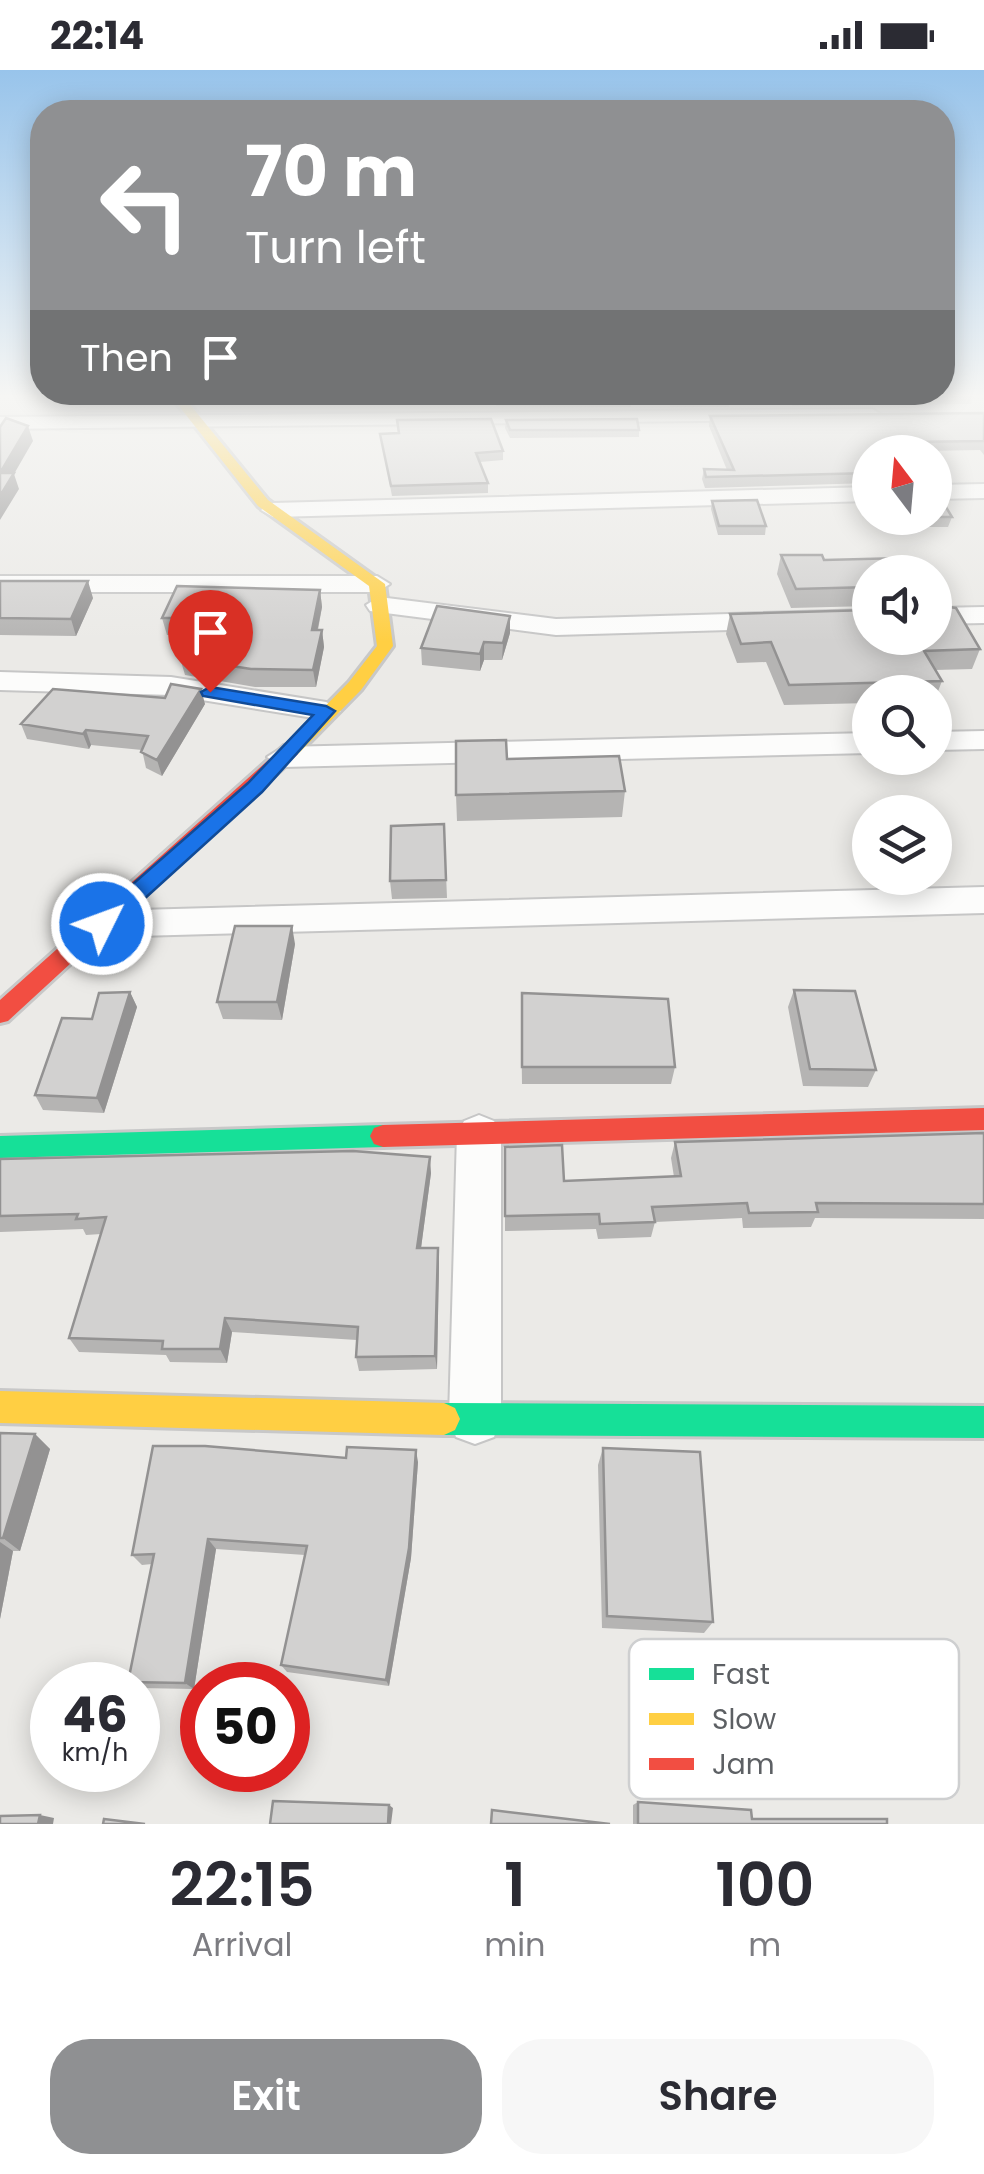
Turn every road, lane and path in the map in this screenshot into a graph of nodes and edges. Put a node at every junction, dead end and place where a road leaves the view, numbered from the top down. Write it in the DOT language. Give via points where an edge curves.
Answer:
graph roads {
  1 [pos="245,478"];
  2 [pos="984,491"];
  3 [pos="952,492"];
  4 [pos="852,494"];
  5 [pos="274,510"];
  6 [pos="0,584"];
  7 [pos="378,594"];
  8 [pos="984,615"];
  9 [pos="952,616"];
  10 [pos="852,619"];
  11 [pos="0,681"];
  12 [pos="326,711"];
  13 [pos="984,740"];
  14 [pos="952,741"];
  15 [pos="852,743"];
  16 [pos="283,757"];
  17 [pos="984,900"];
  18 [pos="102,924"];
  19 [pos="0,1014"];
  20 [pos="984,1119"];
  21 [pos="479,1134"];
  22 [pos="0,1148"];
  23 [pos="0,1406"];
  24 [pos="476,1418"];
  25 [pos="984,1422"];
  1 -- 5 [label="main road"];
  2 -- 3 [label="street"];
  4 -- 5 [label="street"];
  5 -- 7 [label="main road"];
  6 -- 7 [label="street"];
  7 -- 10 [label="street" via="556,627"];
  7 -- 12 [label="main road" via="385,646"];
  8 -- 9 [label="street"];
  11 -- 12 [label="street" via="170,686"];
  12 -- 16 [label="main road"];
  13 -- 14 [label="street"];
  15 -- 16 [label="street"];
  16 -- 18 [label="main road"];
  17 -- 18 [label="street"];
  18 -- 19 [label="main road"];
  20 -- 21 [label="main road"];
  21 -- 22 [label="main road"];
  21 -- 24 [label="street"];
  23 -- 24 [label="main road"];
  24 -- 25 [label="main road"];
}
